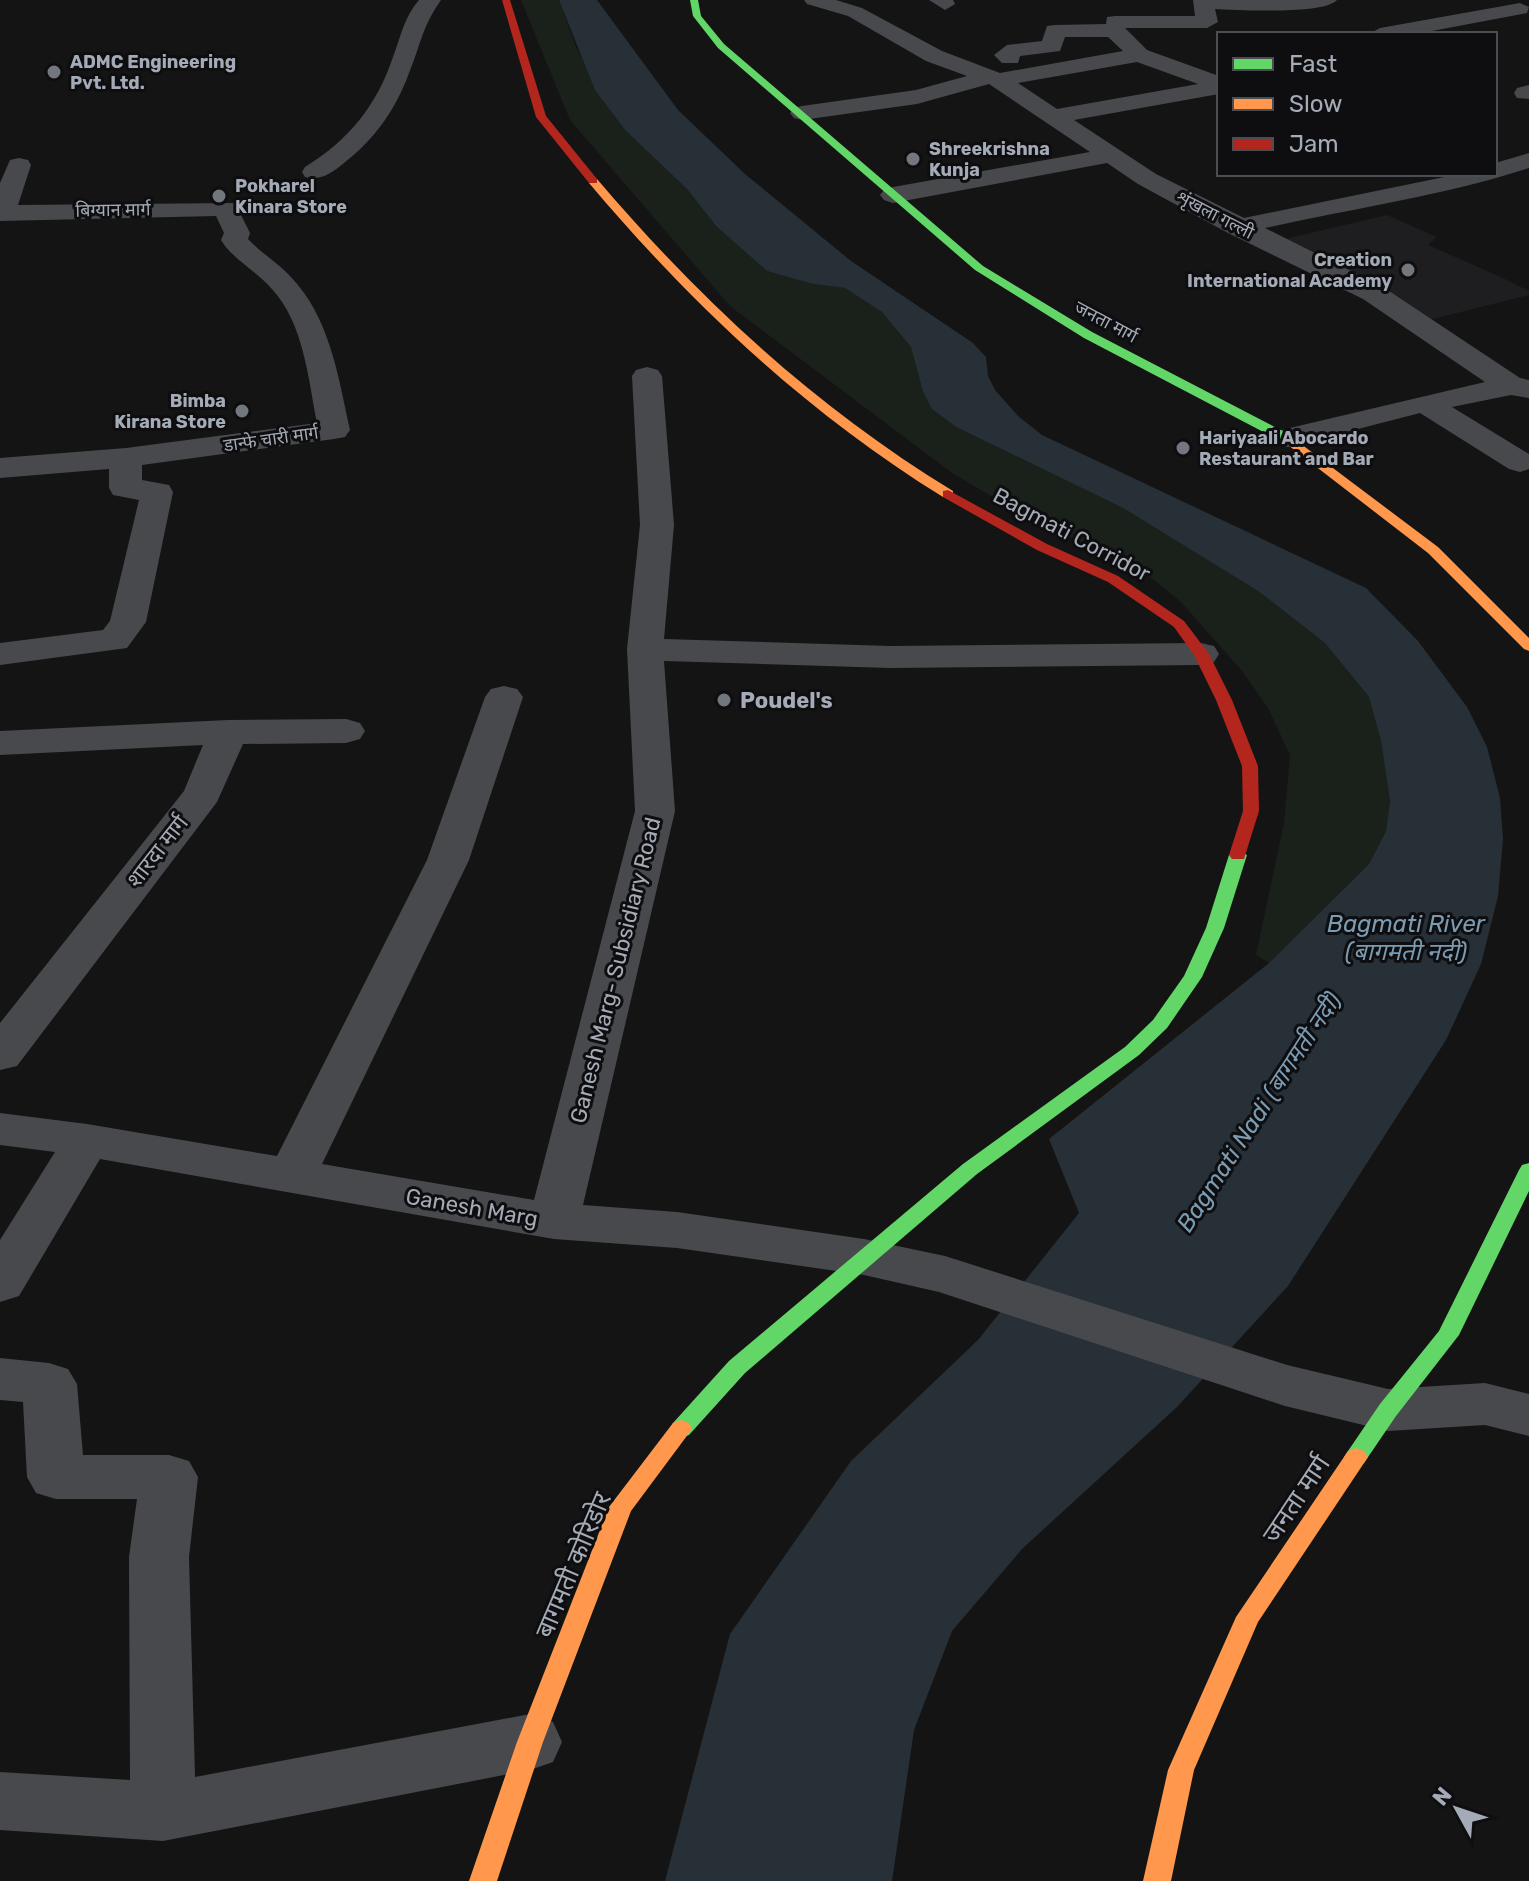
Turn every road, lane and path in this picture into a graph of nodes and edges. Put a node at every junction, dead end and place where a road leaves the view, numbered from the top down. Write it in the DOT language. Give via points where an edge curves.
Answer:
graph roads {
  1 [pos="431,0"];
  2 [pos="506,0"];
  3 [pos="694,0"];
  4 [pos="814,0"];
  5 [pos="1327,0"];
  6 [pos="1099,2"];
  7 [pos="1202,2"];
  8 [pos="1266,2"];
  9 [pos="1296,5"];
  10 [pos="1517,7"];
  11 [pos="1331,23"];
  12 [pos="1114,26"];
  13 [pos="1390,32"];
  14 [pos="1139,55"];
  15 [pos="1030,75"];
  16 [pos="994,79"];
  17 [pos="1217,84"];
  18 [pos="1217,85"];
  19 [pos="802,113"];
  20 [pos="1050,117"];
  21 [pos="1112,155"];
  22 [pos="1529,160"];
  23 [pos="19,165"];
  24 [pos="1497,170"];
  25 [pos="314,172"];
  26 [pos="1479,176"];
  27 [pos="893,195"];
  28 [pos="226,208"];
  29 [pos="1,213"];
  30 [pos="1237,227"];
  31 [pos="647,376"];
  32 [pos="1520,387"];
  33 [pos="1425,403"];
  34 [pos="1288,438"];
  35 [pos="126,458"];
  36 [pos="1520,462"];
  37 [pos="0,468"];
  38 [pos="1529,646"];
  39 [pos="645,649"];
  40 [pos="1201,654"];
  41 [pos="5,662"];
  42 [pos="504,697"];
  43 [pos="346,731"];
  44 [pos="228,732"];
  45 [pos="0,743"];
  46 [pos="0,1055"];
  47 [pos="0,1129"];
  48 [pos="87,1140"];
  49 [pos="1529,1170"];
  50 [pos="292,1175"];
  51 [pos="554,1221"];
  52 [pos="864,1257"];
  53 [pos="0,1283"];
  54 [pos="0,1379"];
  55 [pos="1388,1410"];
  56 [pos="1529,1415"];
  57 [pos="530,1742"];
  58 [pos="0,1801"];
  59 [pos="163,1812"];
  60 [pos="483,1881"];
  61 [pos="1157,1881"];
  1 -- 25 [label="street" via="409,31 398,76 375,121 336,160"];
  2 -- 40 [label="main road, Bagmati Corridor" via="541,117 662,258 763,360 903,468 1155,606 1179,624"];
  3 -- 19 [label="main road, जनता मार्ग" via="697,16 721,46"];
  4 -- 16 [label="street" via="855,12 934,56"];
  5 -- 9 [label="street"];
  6 -- 12 [label="street" via="1115,16"];
  7 -- 8 [label="street"];
  7 -- 12 [label="street" via="1207,22"];
  8 -- 9 [label="street"];
  9 -- 11 [label="street"];
  10 -- 13 [label="street"];
  12 -- 14 [label="street"];
  12 -- 15 [label="street" via="1055,31 1052,46 1005,55"];
  14 -- 15 [label="street"];
  14 -- 17 [label="street"];
  15 -- 16 [label="street"];
  16 -- 19 [label="street" via="917,97"];
  16 -- 20 [label="street, शृंखला गल्ली"];
  18 -- 20 [label="street"];
  19 -- 27 [label="main road, जनता मार्ग"];
  20 -- 21 [label="street, शृंखला गल्ली"];
  21 -- 27 [label="street"];
  21 -- 30 [label="street, शृंखला गल्ली"];
  22 -- 24 [label="street"];
  23 -- 29 [label="street"];
  26 -- 30 [label="street"];
  27 -- 34 [label="main road, जनता मार्ग" via="979,268 1038,307"];
  28 -- 29 [label="street, बिग्यान मार्ग"];
  28 -- 35 [label="street, डान्फे चारी मार्ग" via="237,233 234,240 281,282 302,316 334,430"];
  30 -- 32 [label="street, शृंखला गल्ली" via="1382,298"];
  31 -- 39 [label="street, Ganesh Marg- Subsidiary Road" via="657,525"];
  32 -- 33 [label="street"];
  33 -- 34 [label="street"];
  33 -- 36 [label="street"];
  34 -- 38 [label="main road, जनता मार्ग" via="1433,550"];
  35 -- 37 [label="street, डान्फे चारी मार्ग"];
  35 -- 41 [label="street" via="125,488 157,492 128,622 114,640"];
  39 -- 40 [label="street" via="890,657"];
  39 -- 51 [label="street, Ganesh Marg- Subsidiary Road" via="655,811"];
  40 -- 52 [label="main road, Bagmati Corridor" via="1250,766 1251,811 1215,928 1193,977 1172,1009 1132,1051 970,1169"];
  42 -- 50 [label="street" via="448,860"];
  43 -- 44 [label="street"];
  44 -- 45 [label="street"];
  44 -- 46 [label="street, शारदा मार्ग" via="203,793"];
  47 -- 48 [label="street, Ganesh Marg"];
  48 -- 50 [label="street, Ganesh Marg"];
  48 -- 53 [label="street"];
  49 -- 55 [label="main road, जनता मार्ग" via="1448,1335"];
  50 -- 51 [label="street, Ganesh Marg"];
  51 -- 52 [label="street, Ganesh Marg" via="677,1230"];
  52 -- 55 [label="street, Ganesh Marg" via="945,1275 1285,1385"];
  52 -- 57 [label="main road, बागमती कोरिडोर" via="737,1367 664,1448 621,1507"];
  54 -- 59 [label="street" via="49,1384 56,1477 169,1477 159,1557"];
  55 -- 56 [label="street, Ganesh Marg" via="1485,1404"];
  55 -- 61 [label="main road, जनता मार्ग" via="1248,1617 1181,1770"];
  57 -- 59 [label="street"];
  57 -- 60 [label="main road, बागमती कोरिडोर"];
  58 -- 59 [label="street"];
}
